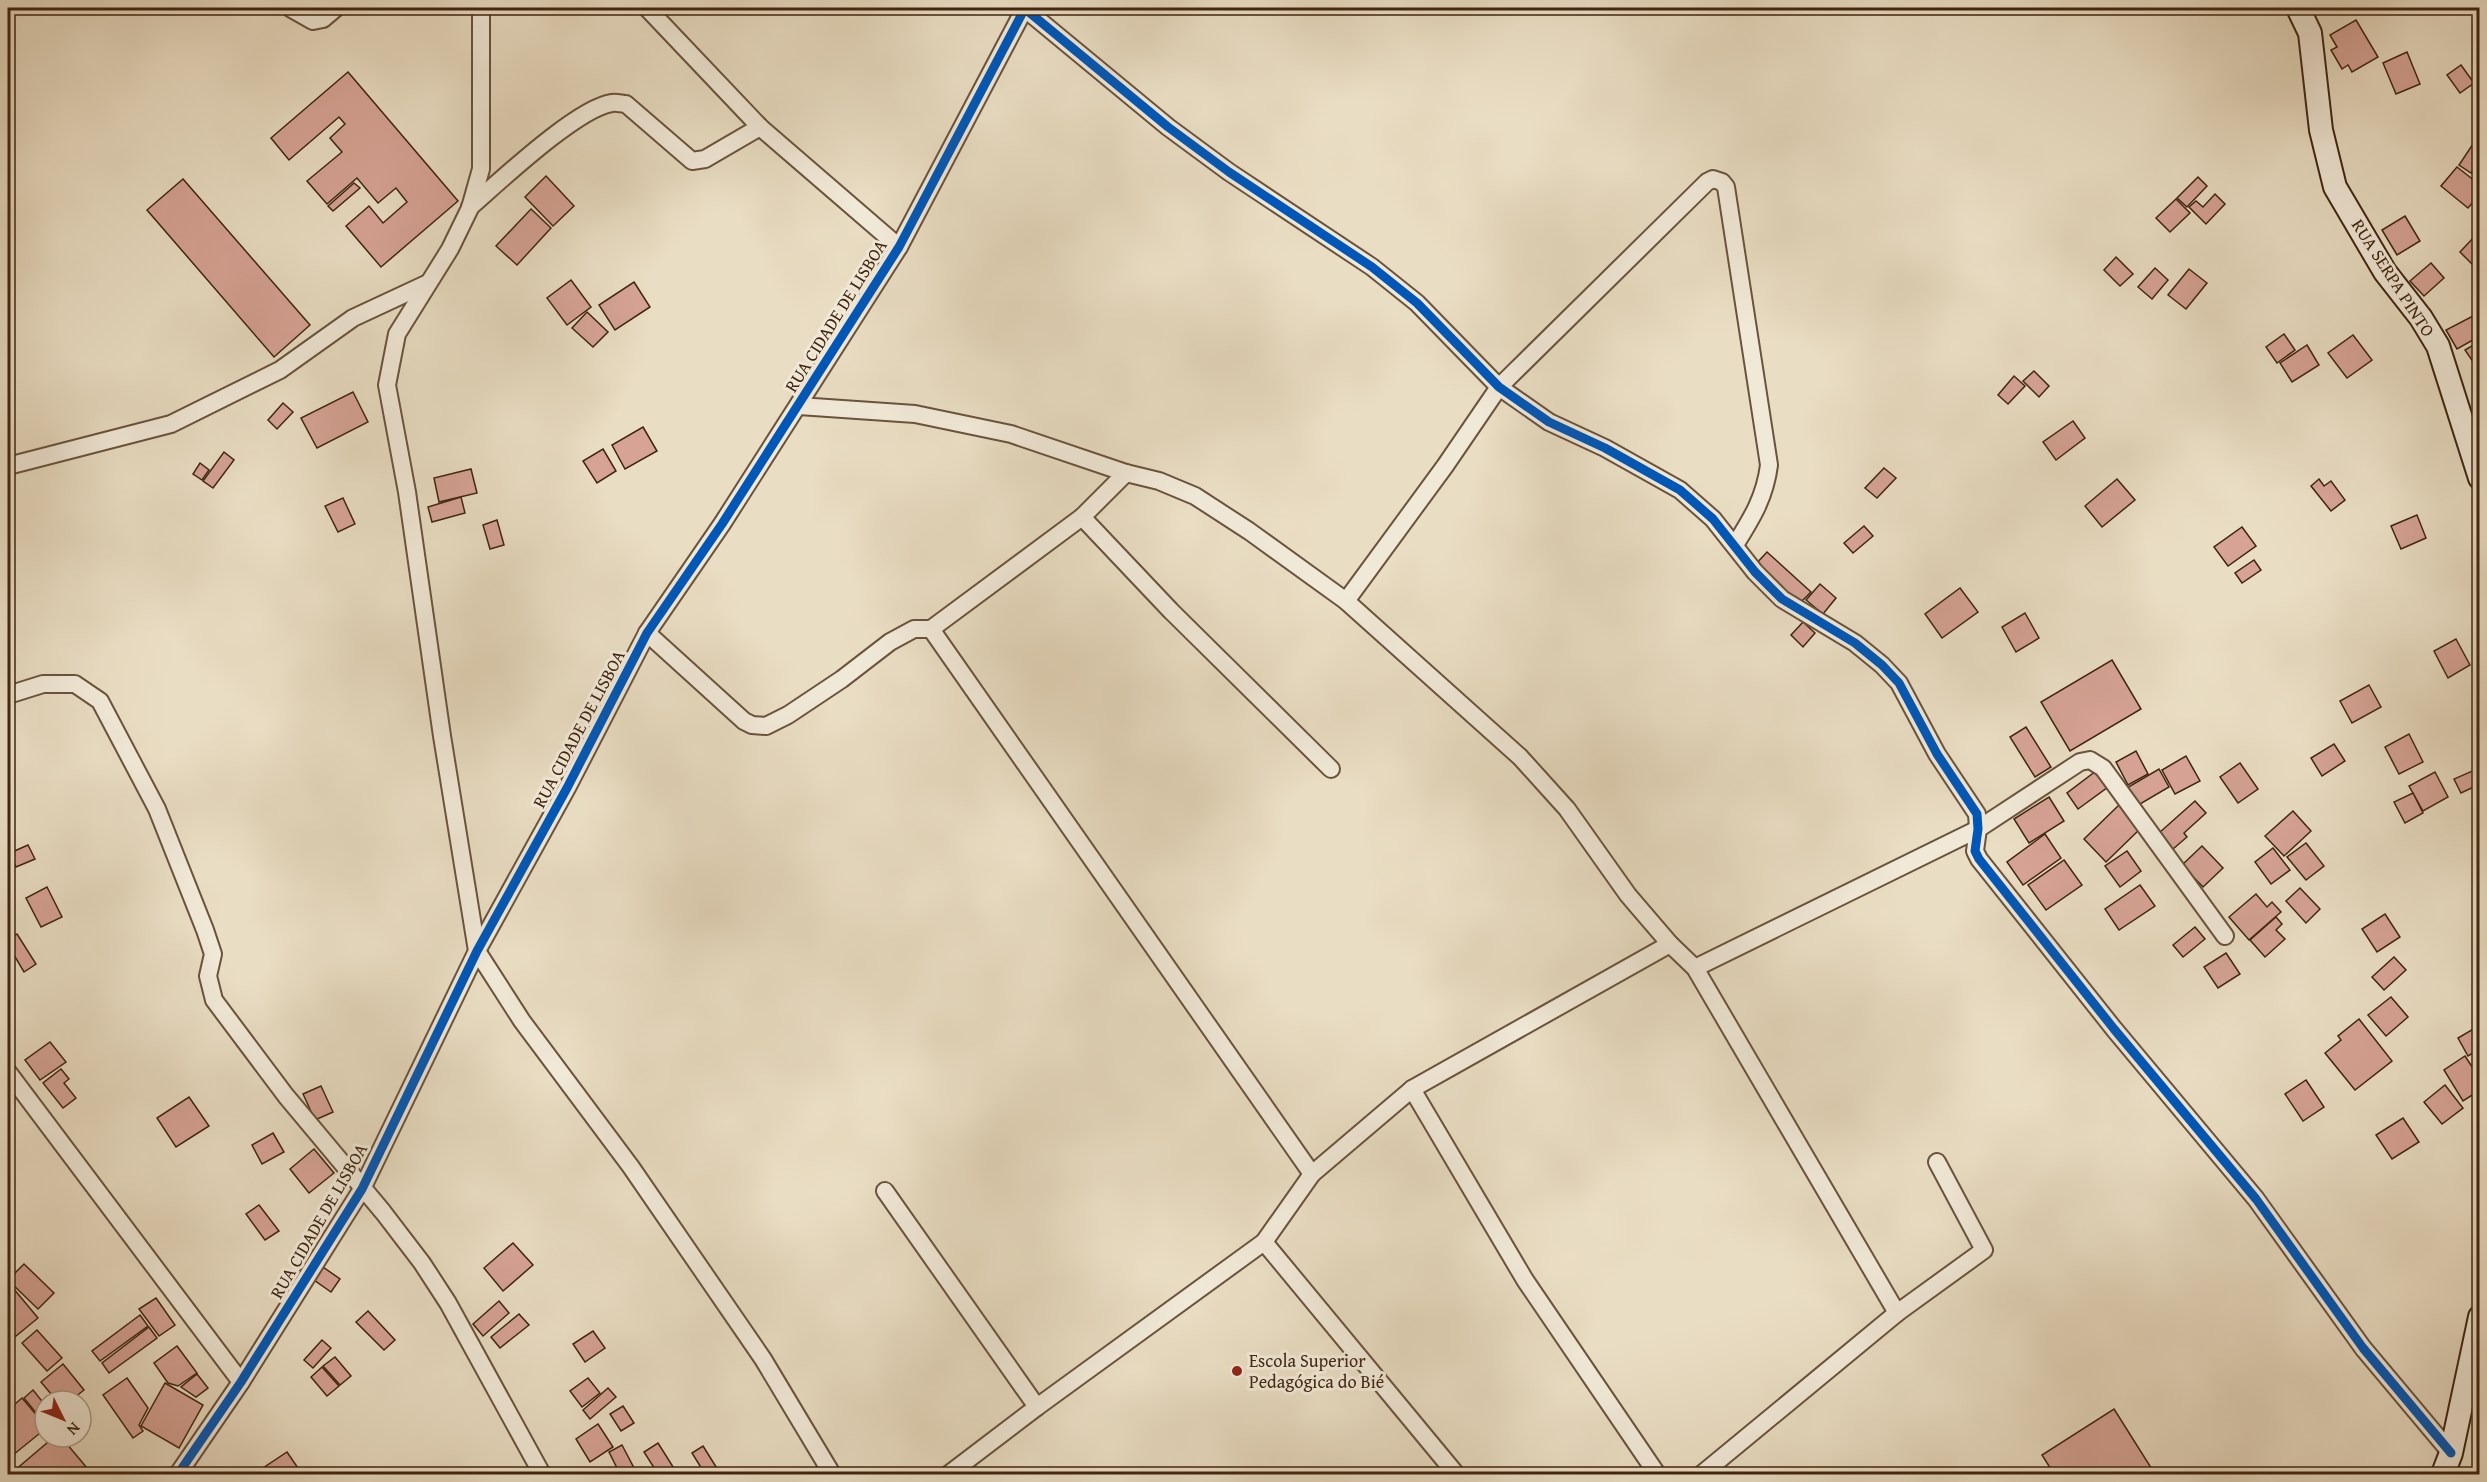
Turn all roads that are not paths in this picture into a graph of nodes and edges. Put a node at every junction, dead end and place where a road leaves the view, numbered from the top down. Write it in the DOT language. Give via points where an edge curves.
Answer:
graph roads {
  1 [pos="290,8"];
  2 [pos="336,8"];
  3 [pos="481,8"];
  4 [pos="647,8"];
  5 [pos="1024,8"];
  6 [pos="2298,8"];
  7 [pos="760,127"];
  8 [pos="470,207"];
  9 [pos="899,247"];
  10 [pos="426,284"];
  11 [pos="1499,387"];
  12 [pos="799,406"];
  13 [pos="8,466"];
  14 [pos="1126,473"];
  15 [pos="2480,478"];
  16 [pos="1082,518"];
  17 [pos="1735,545"];
  18 [pos="1346,601"];
  19 [pos="931,629"];
  20 [pos="647,633"];
  21 [pos="8,695"];
  22 [pos="1331,769"];
  23 [pos="1978,829"];
  24 [pos="2226,936"];
  25 [pos="1670,944"];
  26 [pos="477,951"];
  27 [pos="1695,968"];
  28 [pos="8,1072"];
  29 [pos="1412,1089"];
  30 [pos="1937,1162"];
  31 [pos="1312,1174"];
  32 [pos="362,1189"];
  33 [pos="885,1191"];
  34 [pos="1264,1242"];
  35 [pos="1897,1313"];
  36 [pos="2480,1317"];
  37 [pos="241,1382"];
  38 [pos="2472,1393"];
  39 [pos="1036,1407"];
  40 [pos="2447,1464"];
  41 [pos="178,1474"];
  42 [pos="542,1474"];
  43 [pos="832,1474"];
  44 [pos="949,1474"];
  45 [pos="1456,1474"];
  46 [pos="1657,1474"];
  47 [pos="1702,1474"];
  1 -- 2 [label="street" via="313,21 323,19"];
  3 -- 8 [label="street" via="481,169"];
  4 -- 7 [label="street"];
  5 -- 9 [label="street, RUA CIDADE DE LISBOA"];
  5 -- 11 [label="street" via="1168,127 1372,267 1417,303"];
  6 -- 15 [label="street, RUA SERPA PINTO" via="2310,33 2321,130 2335,187 2385,272 2438,346"];
  7 -- 8 [label="street" via="705,159 692,161 626,104 613,103 560,131"];
  7 -- 9 [label="street"];
  8 -- 10 [label="street" via="450,249"];
  9 -- 12 [label="street, RUA CIDADE DE LISBOA"];
  10 -- 13 [label="street" via="353,318 280,370 171,424"];
  10 -- 26 [label="street" via="397,334 387,385"];
  11 -- 17 [label="street" via="1549,422 1614,452 1680,490"];
  11 -- 17 [label="street" via="1707,182 1722,182 1726,187 1769,465 1757,512"];
  11 -- 18 [label="street"];
  12 -- 14 [label="street" via="926,416 1011,434"];
  12 -- 20 [label="street, RUA CIDADE DE LISBOA"];
  14 -- 16 [label="street"];
  14 -- 18 [label="street" via="1160,481 1195,496"];
  16 -- 19 [label="street"];
  16 -- 22 [label="street"];
  17 -- 23 [label="street" via="1782,600 1855,643 1899,684 1937,754 1977,814"];
  18 -- 25 [label="street" via="1520,757 1568,809 1628,895"];
  19 -- 20 [label="street" via="914,628 890,642 842,679 766,726 744,721"];
  19 -- 31 [label="street"];
  20 -- 26 [label="street, RUA CIDADE DE LISBOA"];
  21 -- 32 [label="street" via="43,684 75,684 100,701 157,809 205,930 213,954 208,976 214,1000 285,1096"];
  23 -- 24 [label="street" via="2080,762 2090,760 2103,768"];
  23 -- 27 [label="street"];
  23 -- 40 [label="street" via="1974,851 1979,859 2256,1199"];
  25 -- 27 [label="street"];
  25 -- 29 [label="street"];
  26 -- 32 [label="street, RUA CIDADE DE LISBOA"];
  26 -- 43 [label="street" via="522,1021 631,1167 763,1359"];
  27 -- 35 [label="street"];
  28 -- 37 [label="street"];
  29 -- 31 [label="street"];
  29 -- 46 [label="street" via="1525,1280"];
  30 -- 35 [label="street" via="1984,1250"];
  31 -- 34 [label="street"];
  32 -- 37 [label="street, RUA CIDADE DE LISBOA"];
  32 -- 42 [label="street" via="448,1302"];
  33 -- 39 [label="street"];
  34 -- 39 [label="street"];
  34 -- 45 [label="street"];
  35 -- 47 [label="street"];
  36 -- 38 [label="street"];
  37 -- 41 [label="street, RUA CIDADE DE LISBOA"];
  38 -- 40 [label="street"];
  39 -- 44 [label="street"];
}
